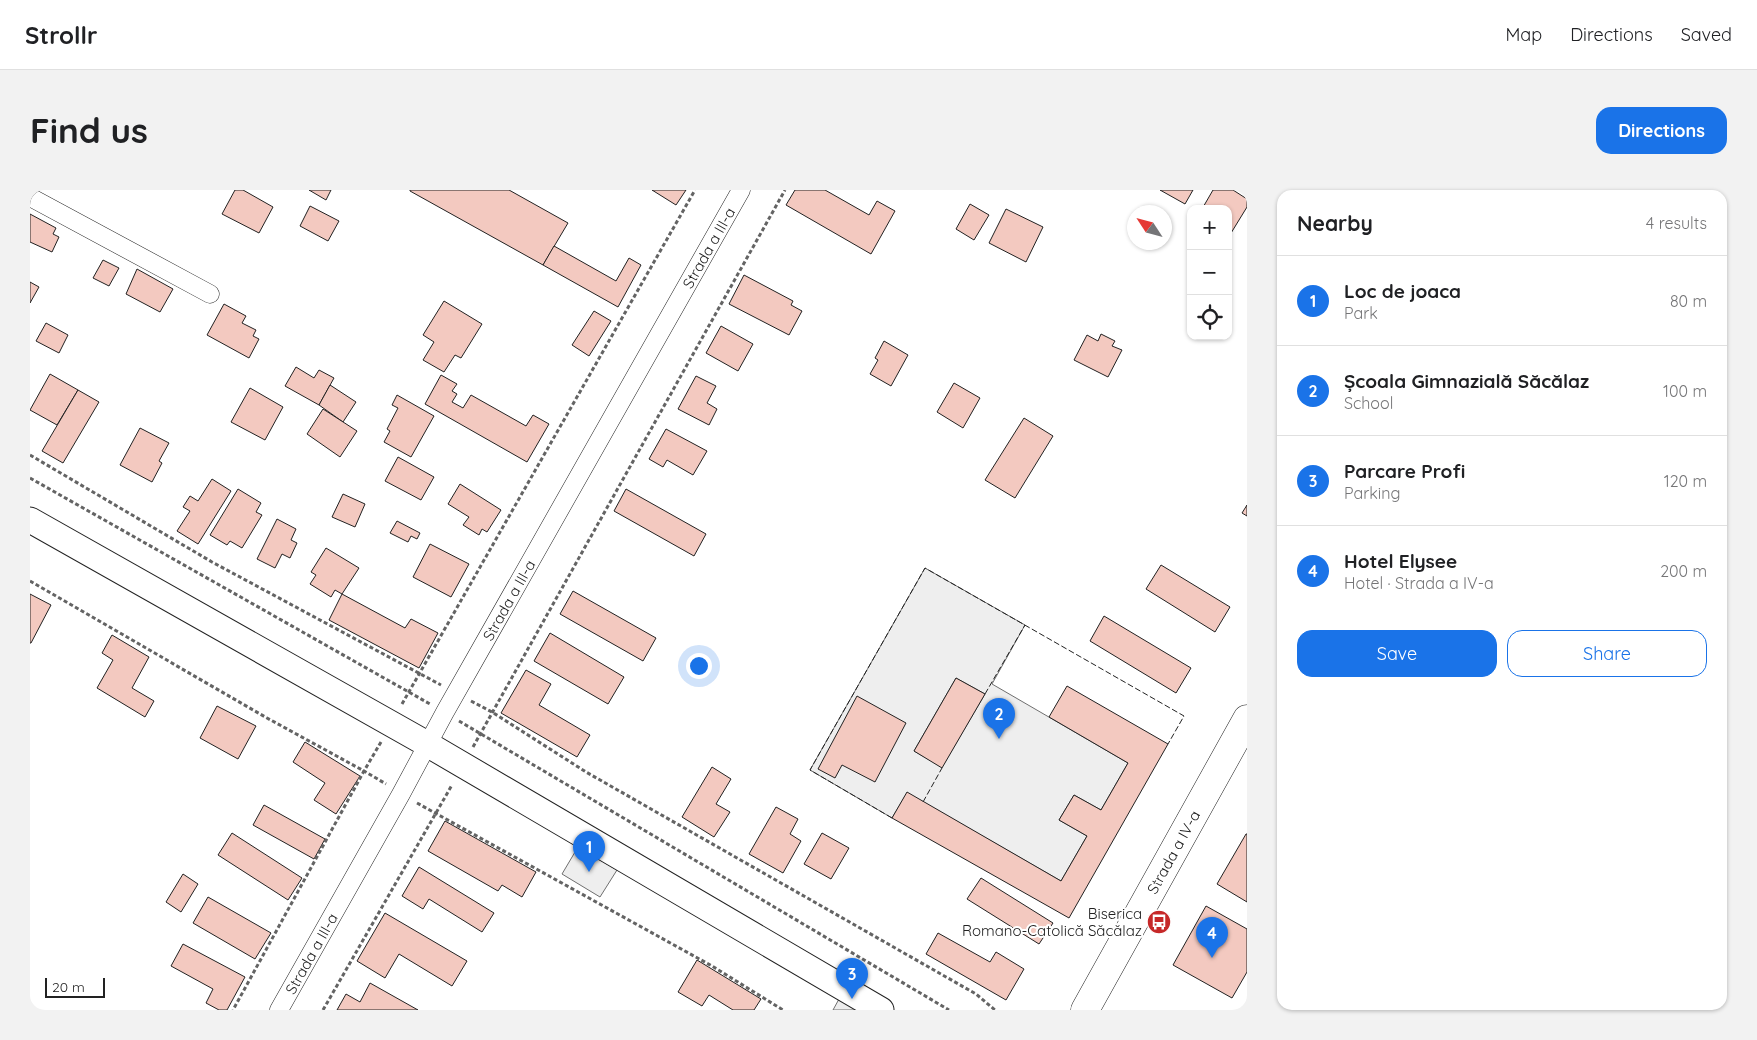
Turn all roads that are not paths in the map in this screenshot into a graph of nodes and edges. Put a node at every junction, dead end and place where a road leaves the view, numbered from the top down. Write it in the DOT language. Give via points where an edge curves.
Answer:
graph roads {
  1 [pos="741,190"];
  2 [pos="30,197"];
  3 [pos="210,294"];
  4 [pos="30,520"];
  5 [pos="1247,719"];
  6 [pos="427,744"];
  7 [pos="279,1010"];
  8 [pos="880,1010"];
  9 [pos="1085,1010"];
  1 -- 6 [label="street, Strada a III-a"];
  2 -- 3 [label="street"];
  4 -- 6 [label="main road"];
  5 -- 9 [label="main road, Strada a IV-a"];
  6 -- 7 [label="street, Strada a III-a"];
  6 -- 8 [label="main road"];
}
